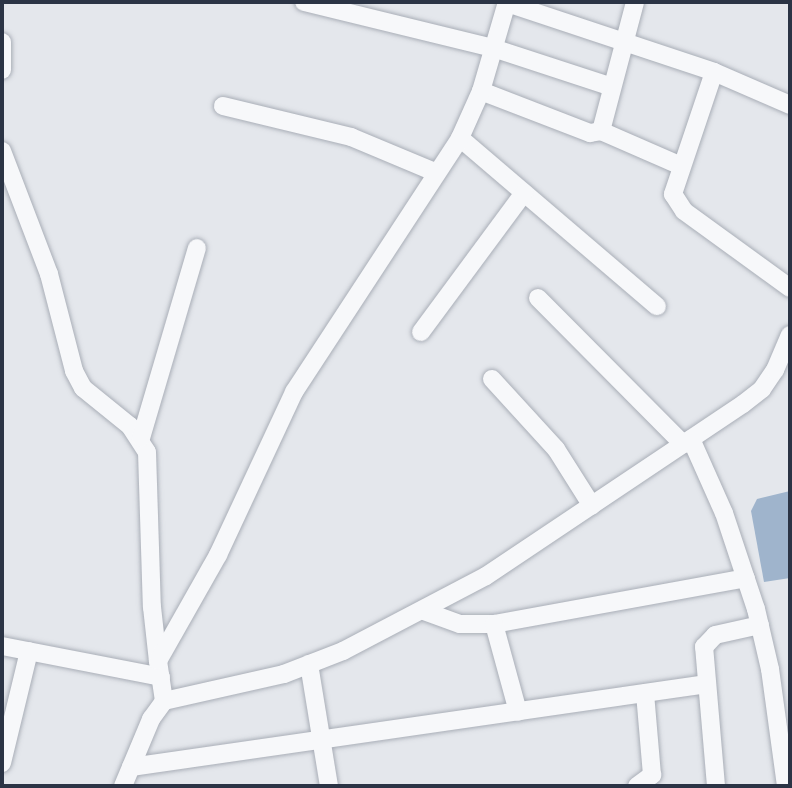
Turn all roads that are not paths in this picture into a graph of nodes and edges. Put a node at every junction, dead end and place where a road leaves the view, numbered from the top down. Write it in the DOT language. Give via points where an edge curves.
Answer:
graph roads {
  1 [pos="304,2"];
  2 [pos="635,2"];
  3 [pos="507,3"];
  4 [pos="2,42"];
  5 [pos="623,43"];
  6 [pos="493,48"];
  7 [pos="2,70"];
  8 [pos="714,72"];
  9 [pos="612,87"];
  10 [pos="481,91"];
  11 [pos="790,105"];
  12 [pos="223,106"];
  13 [pos="601,131"];
  14 [pos="460,138"];
  15 [pos="2,151"];
  16 [pos="681,166"];
  17 [pos="437,173"];
  18 [pos="524,193"];
  19 [pos="197,248"];
  20 [pos="790,288"];
  21 [pos="538,298"];
  22 [pos="657,306"];
  23 [pos="421,332"];
  24 [pos="790,335"];
  25 [pos="783,369"];
  26 [pos="492,379"];
  27 [pos="141,438"];
  28 [pos="687,441"];
  29 [pos="592,506"];
  30 [pos="746,578"];
  31 [pos="424,611"];
  32 [pos="494,624"];
  33 [pos="760,625"];
  34 [pos="2,646"];
  35 [pos="29,651"];
  36 [pos="309,664"];
  37 [pos="159,669"];
  38 [pos="707,684"];
  39 [pos="645,693"];
  40 [pos="164,701"];
  41 [pos="518,712"];
  42 [pos="321,740"];
  43 [pos="2,763"];
  44 [pos="131,767"];
  45 [pos="647,782"];
  46 [pos="123,786"];
  47 [pos="329,786"];
  48 [pos="716,786"];
  49 [pos="786,786"];
  1 -- 6 [label="street"];
  2 -- 5 [label="street"];
  3 -- 5 [label="street"];
  3 -- 6 [label="street"];
  4 -- 7 [label="street"];
  5 -- 8 [label="street"];
  5 -- 9 [label="street"];
  6 -- 9 [label="street"];
  6 -- 10 [label="street"];
  8 -- 11 [label="street"];
  8 -- 16 [label="street"];
  9 -- 13 [label="street"];
  10 -- 13 [label="street" via="590,133"];
  10 -- 14 [label="street"];
  12 -- 17 [label="street" via="351,137"];
  13 -- 16 [label="street"];
  14 -- 17 [label="street"];
  14 -- 18 [label="street"];
  15 -- 27 [label="street" via="49,274 74,371 83,388"];
  16 -- 20 [label="street" via="673,194 677,203"];
  17 -- 37 [label="street" via="294,392"];
  18 -- 22 [label="street"];
  18 -- 23 [label="street"];
  19 -- 27 [label="street"];
  21 -- 28 [label="street"];
  24 -- 25 [label="street"];
  25 -- 28 [label="street"];
  26 -- 29 [label="street" via="556,449"];
  27 -- 37 [label="street" via="149,465"];
  28 -- 29 [label="street"];
  28 -- 30 [label="street" via="724,513"];
  29 -- 31 [label="street"];
  30 -- 32 [label="street"];
  30 -- 33 [label="street"];
  31 -- 32 [label="street" via="460,624"];
  31 -- 36 [label="street"];
  32 -- 41 [label="street"];
  33 -- 38 [label="street" via="710,637 704,647"];
  33 -- 49 [label="street"];
  34 -- 35 [label="street"];
  35 -- 37 [label="street"];
  35 -- 43 [label="street"];
  36 -- 40 [label="street"];
  36 -- 42 [label="street"];
  37 -- 40 [label="street"];
  38 -- 39 [label="street"];
  38 -- 48 [label="street"];
  39 -- 41 [label="street"];
  39 -- 45 [label="street"];
  40 -- 44 [label="street"];
  41 -- 42 [label="street"];
  42 -- 44 [label="street"];
  42 -- 47 [label="street"];
  44 -- 46 [label="street"];
}
